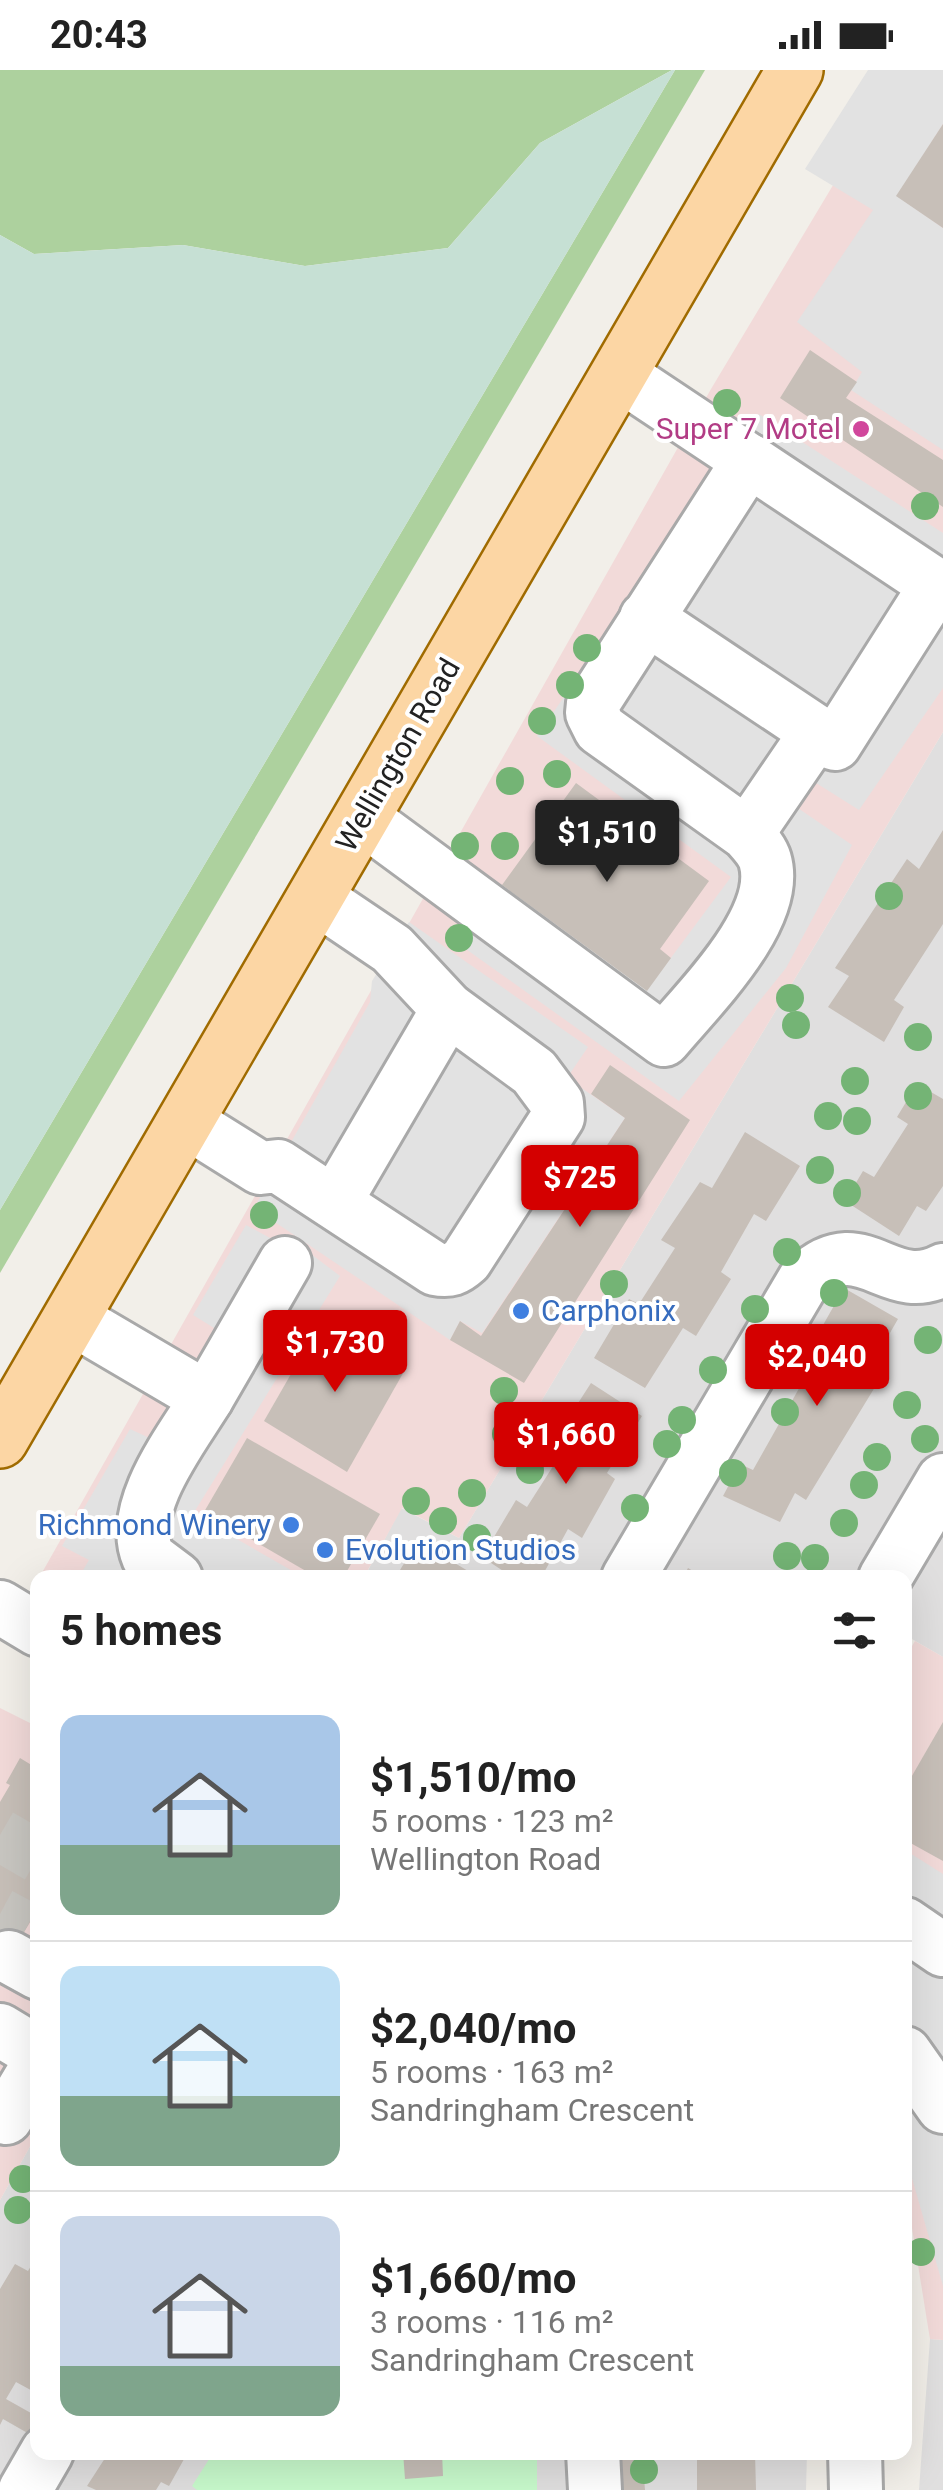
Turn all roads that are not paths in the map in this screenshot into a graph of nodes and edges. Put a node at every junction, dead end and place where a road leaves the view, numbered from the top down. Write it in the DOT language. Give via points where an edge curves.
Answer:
graph roads {
  1 [pos="795,70"];
  2 [pos="620,374"];
  3 [pos="749,460"];
  4 [pos="646,618"];
  5 [pos="816,733"];
  6 [pos="361,817"];
  7 [pos="748,834"];
  8 [pos="315,896"];
  9 [pos="448,1010"];
  10 [pos="185,1121"];
  11 [pos="335,1202"];
  12 [pos="285,1263"];
  13 [pos="943,1270"];
  14 [pos="71,1318"];
  15 [pos="207,1398"];
  16 [pos="0,1440"];
  17 [pos="943,1480"];
  18 [pos="165,1570"];
  19 [pos="633,1570"];
  20 [pos="890,1570"];
  21 [pos="0,1606"];
  22 [pos="30,1625"];
  23 [pos="912,1929"];
  24 [pos="943,1950"];
  25 [pos="0,2030"];
  26 [pos="30,2048"];
  27 [pos="912,2063"];
  28 [pos="30,2078"];
  29 [pos="943,2107"];
  30 [pos="0,2114"];
  31 [pos="43,2460"];
  32 [pos="593,2460"];
  33 [pos="855,2460"];
  34 [pos="26,2490"];
  35 [pos="595,2490"];
  36 [pos="856,2490"];
  1 -- 2 [label="main road, Wellington Road"];
  2 -- 3 [label="street"];
  2 -- 6 [label="main road, Wellington Road"];
  3 -- 4 [label="street"];
  3 -- 5 [label="street" via="936,585 834,744"];
  4 -- 5 [label="street"];
  4 -- 7 [label="street" via="598,691 595,720"];
  5 -- 7 [label="street"];
  6 -- 7 [label="street" via="664,1040 740,951 767,891 765,858"];
  6 -- 8 [label="main road, Wellington Road"];
  8 -- 9 [label="street" via="392,949"];
  8 -- 10 [label="main road, Wellington Road"];
  9 -- 11 [label="street"];
  9 -- 11 [label="street" via="534,1072 557,1103 558,1116 457,1268 436,1268"];
  10 -- 11 [label="street" via="260,1168 278,1166"];
  10 -- 14 [label="main road, Wellington Road"];
  12 -- 15 [label="street"];
  13 -- 19 [label="street" via="904,1276 846,1256 804,1280"];
  14 -- 15 [label="street"];
  14 -- 16 [label="main road, Wellington Road"];
  15 -- 18 [label="street" via="154,1487 143,1528 148,1557"];
  17 -- 20 [label="street"];
  21 -- 22 [label="street"];
  23 -- 24 [label="street"];
  25 -- 26 [label="street"];
  27 -- 29 [label="street"];
  28 -- 30 [label="street" via="6,2118"];
  31 -- 34 [label="street"];
  32 -- 35 [label="street"];
  33 -- 36 [label="street"];
}
